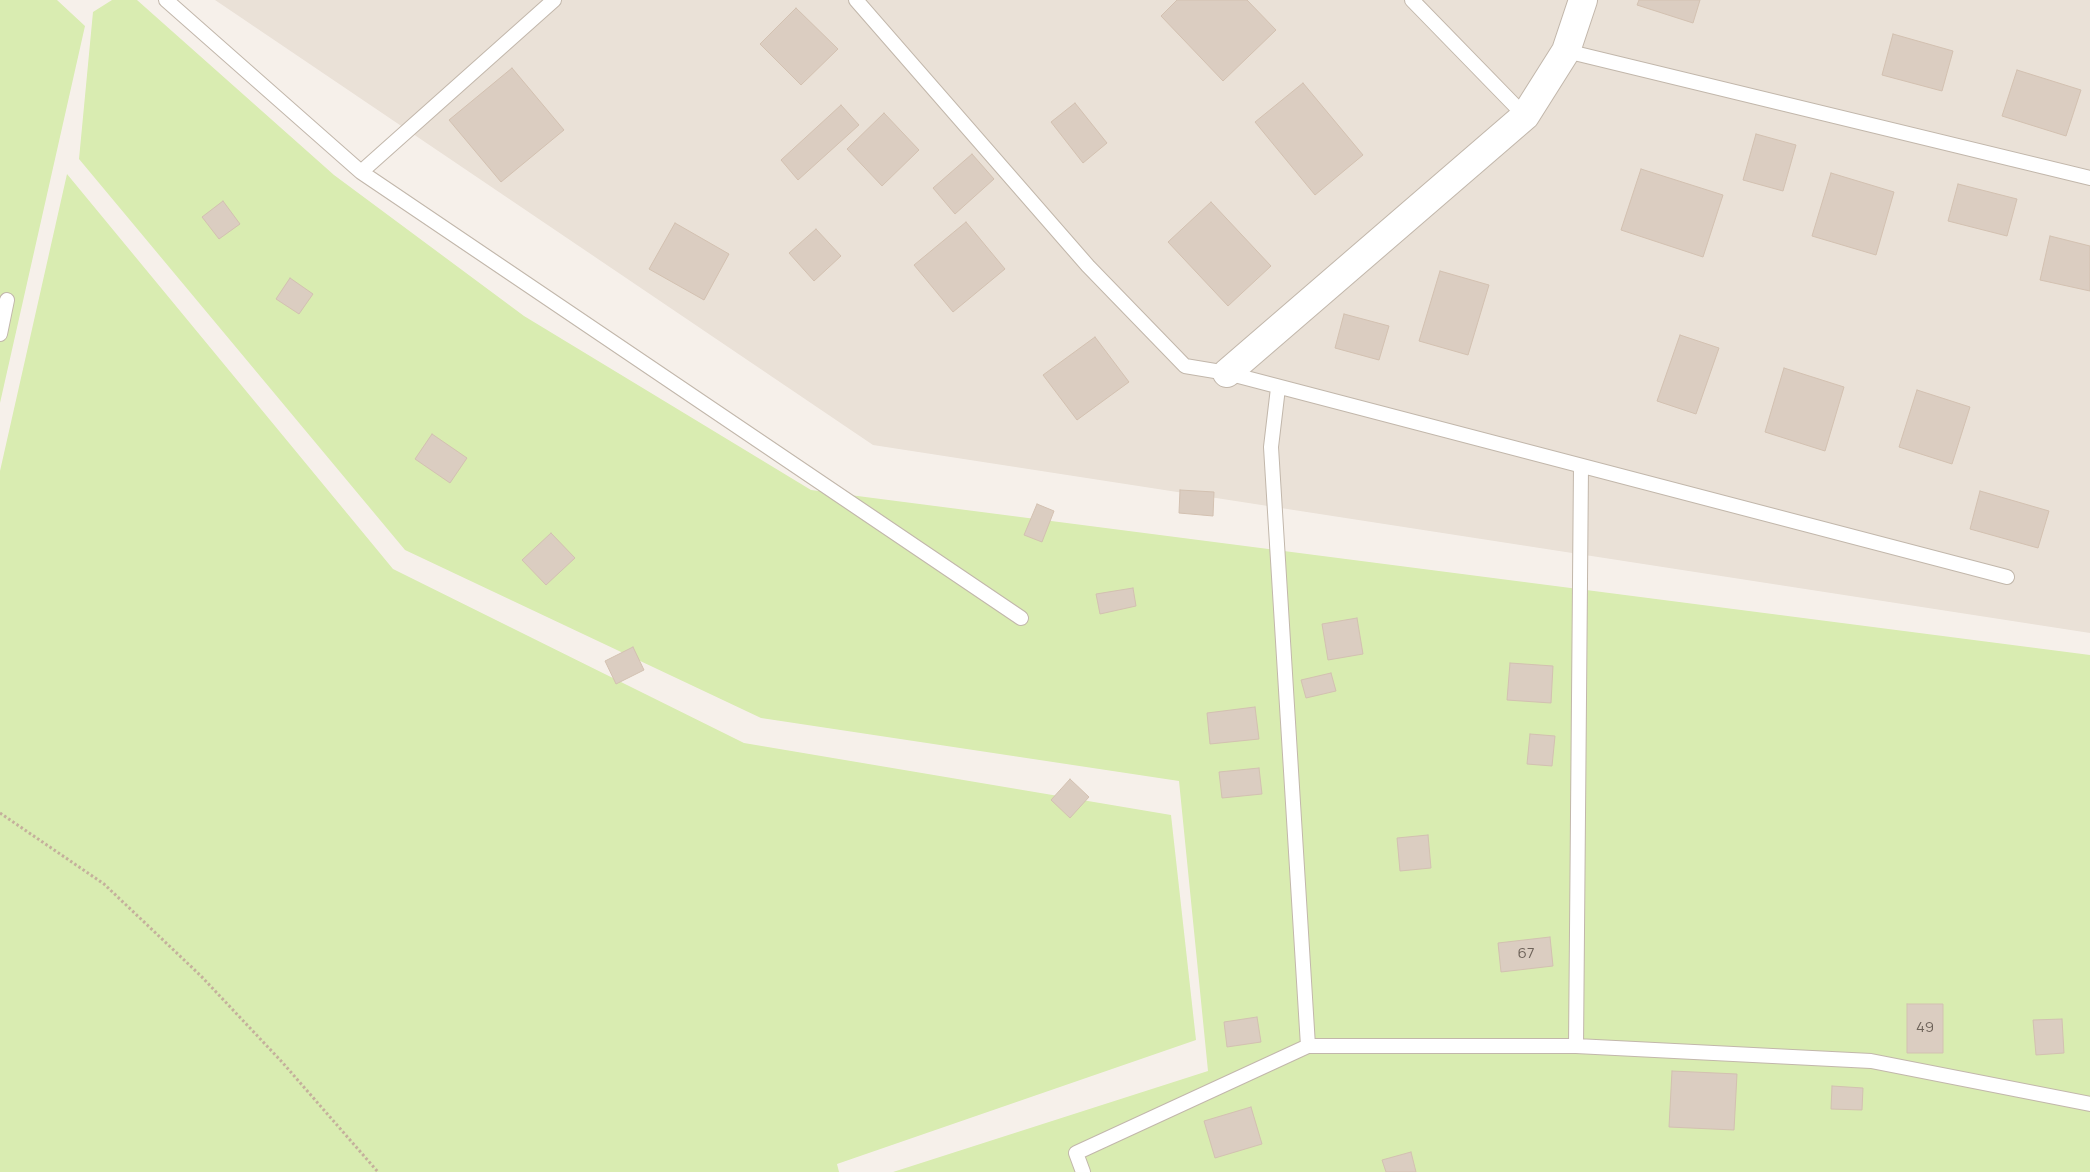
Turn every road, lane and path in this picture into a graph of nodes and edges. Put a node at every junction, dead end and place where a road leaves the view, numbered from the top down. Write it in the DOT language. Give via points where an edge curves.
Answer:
graph roads {
  1 [pos="166,0"];
  2 [pos="554,0"];
  3 [pos="856,0"];
  4 [pos="1412,0"];
  5 [pos="1583,0"];
  6 [pos="1566,51"];
  7 [pos="1524,116"];
  8 [pos="361,172"];
  9 [pos="2090,178"];
  10 [pos="7,300"];
  11 [pos="0,334"];
  12 [pos="1227,373"];
  13 [pos="1278,388"];
  14 [pos="1581,466"];
  15 [pos="2007,578"];
  16 [pos="1021,618"];
  17 [pos="0,812"];
  18 [pos="1308,1046"];
  19 [pos="1576,1046"];
  20 [pos="2090,1104"];
  21 [pos="378,1172"];
  22 [pos="1083,1172"];
  1 -- 8 [label="lane"];
  2 -- 8 [label="lane"];
  3 -- 12 [label="lane" via="1088,266 1185,366"];
  4 -- 7 [label="lane"];
  5 -- 6 [label="street"];
  6 -- 7 [label="street"];
  6 -- 9 [label="lane"];
  7 -- 12 [label="street"];
  8 -- 16 [label="lane"];
  10 -- 11 [label="lane"];
  12 -- 13 [label="lane"];
  13 -- 14 [label="lane"];
  13 -- 18 [label="lane" via="1271,447"];
  14 -- 15 [label="lane"];
  14 -- 19 [label="lane"];
  17 -- 21 [label="path" via="104,884 201,976"];
  18 -- 19 [label="lane"];
  18 -- 22 [label="lane" via="1076,1153"];
  19 -- 20 [label="lane" via="1871,1061"];
}
